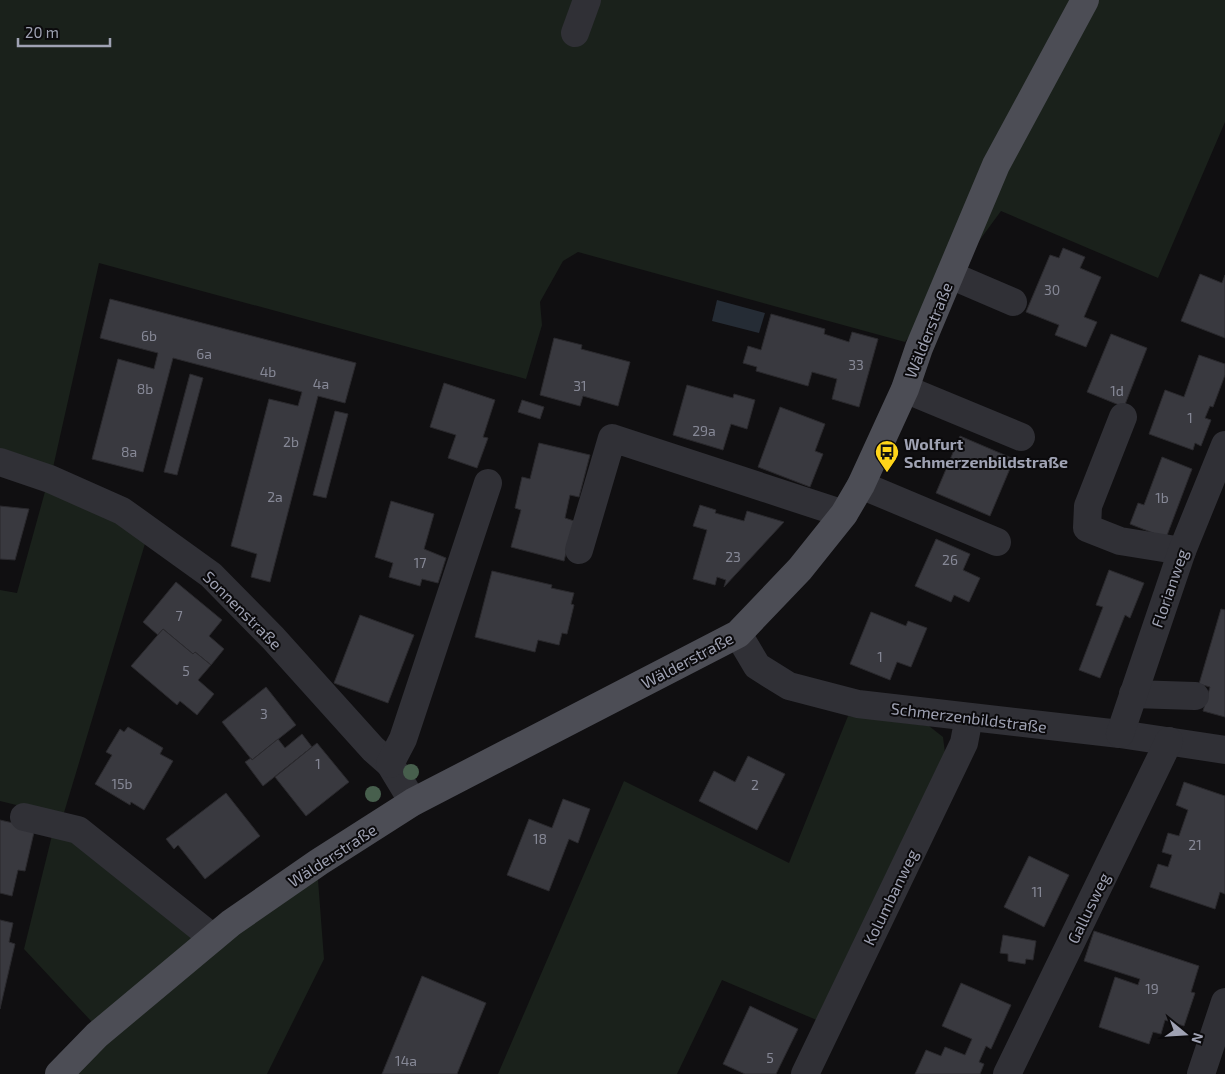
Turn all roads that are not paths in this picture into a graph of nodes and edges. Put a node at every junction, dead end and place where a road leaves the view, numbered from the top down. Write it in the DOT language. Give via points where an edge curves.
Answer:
graph roads {
  1 [pos="587,0"];
  2 [pos="1085,0"];
  3 [pos="575,33"];
  4 [pos="950,275"];
  5 [pos="1013,302"];
  6 [pos="905,388"];
  7 [pos="1123,418"];
  8 [pos="1021,437"];
  9 [pos="1225,445"];
  10 [pos="0,462"];
  11 [pos="488,483"];
  12 [pos="861,485"];
  13 [pos="844,514"];
  14 [pos="997,542"];
  15 [pos="579,550"];
  16 [pos="1182,551"];
  17 [pos="738,634"];
  18 [pos="1133,694"];
  19 [pos="1195,696"];
  20 [pos="969,717"];
  21 [pos="1120,734"];
  22 [pos="1169,741"];
  23 [pos="1225,750"];
  24 [pos="390,764"];
  25 [pos="413,802"];
  26 [pos="24,817"];
  27 [pos="213,938"];
  28 [pos="1225,1002"];
  29 [pos="59,1074"];
  30 [pos="805,1074"];
  31 [pos="1007,1074"];
  32 [pos="1201,1074"];
  1 -- 3 [label="street"];
  2 -- 4 [label="main road, Wälderstraße" via="996,165"];
  4 -- 5 [label="street"];
  4 -- 6 [label="main road, Wälderstraße"];
  6 -- 8 [label="street"];
  6 -- 12 [label="main road, Wälderstraße"];
  7 -- 16 [label="street" via="1088,506 1087,528 1120,541"];
  9 -- 16 [label="street, Florianweg"];
  10 -- 24 [label="street, Sonnenstraße" via="50,479 122,511 210,575 273,638 373,750"];
  11 -- 24 [label="street" via="403,739"];
  12 -- 13 [label="main road, Wälderstraße"];
  12 -- 14 [label="street"];
  13 -- 15 [label="street" via="612,438"];
  13 -- 17 [label="main road, Wälderstraße" via="800,569"];
  16 -- 18 [label="street, Florianweg"];
  17 -- 20 [label="street, Schmerzenbildstraße" via="757,666 789,686 858,704"];
  17 -- 25 [label="main road, Wälderstraße"];
  18 -- 19 [label="street"];
  18 -- 21 [label="street, Florianweg"];
  20 -- 21 [label="street, Schmerzenbildstraße"];
  20 -- 30 [label="street, Kolumbanweg" via="964,743"];
  21 -- 22 [label="street, Schmerzenbildstraße"];
  22 -- 23 [label="street, Schmerzenbildstraße"];
  22 -- 31 [label="street, Gallusweg"];
  24 -- 25 [label="street, Sonnenstraße"];
  25 -- 27 [label="main road, Wälderstraße" via="318,862"];
  26 -- 27 [label="street" via="78,830"];
  27 -- 29 [label="main road, Wälderstraße" via="97,1035"];
  28 -- 32 [label="street"];
}
